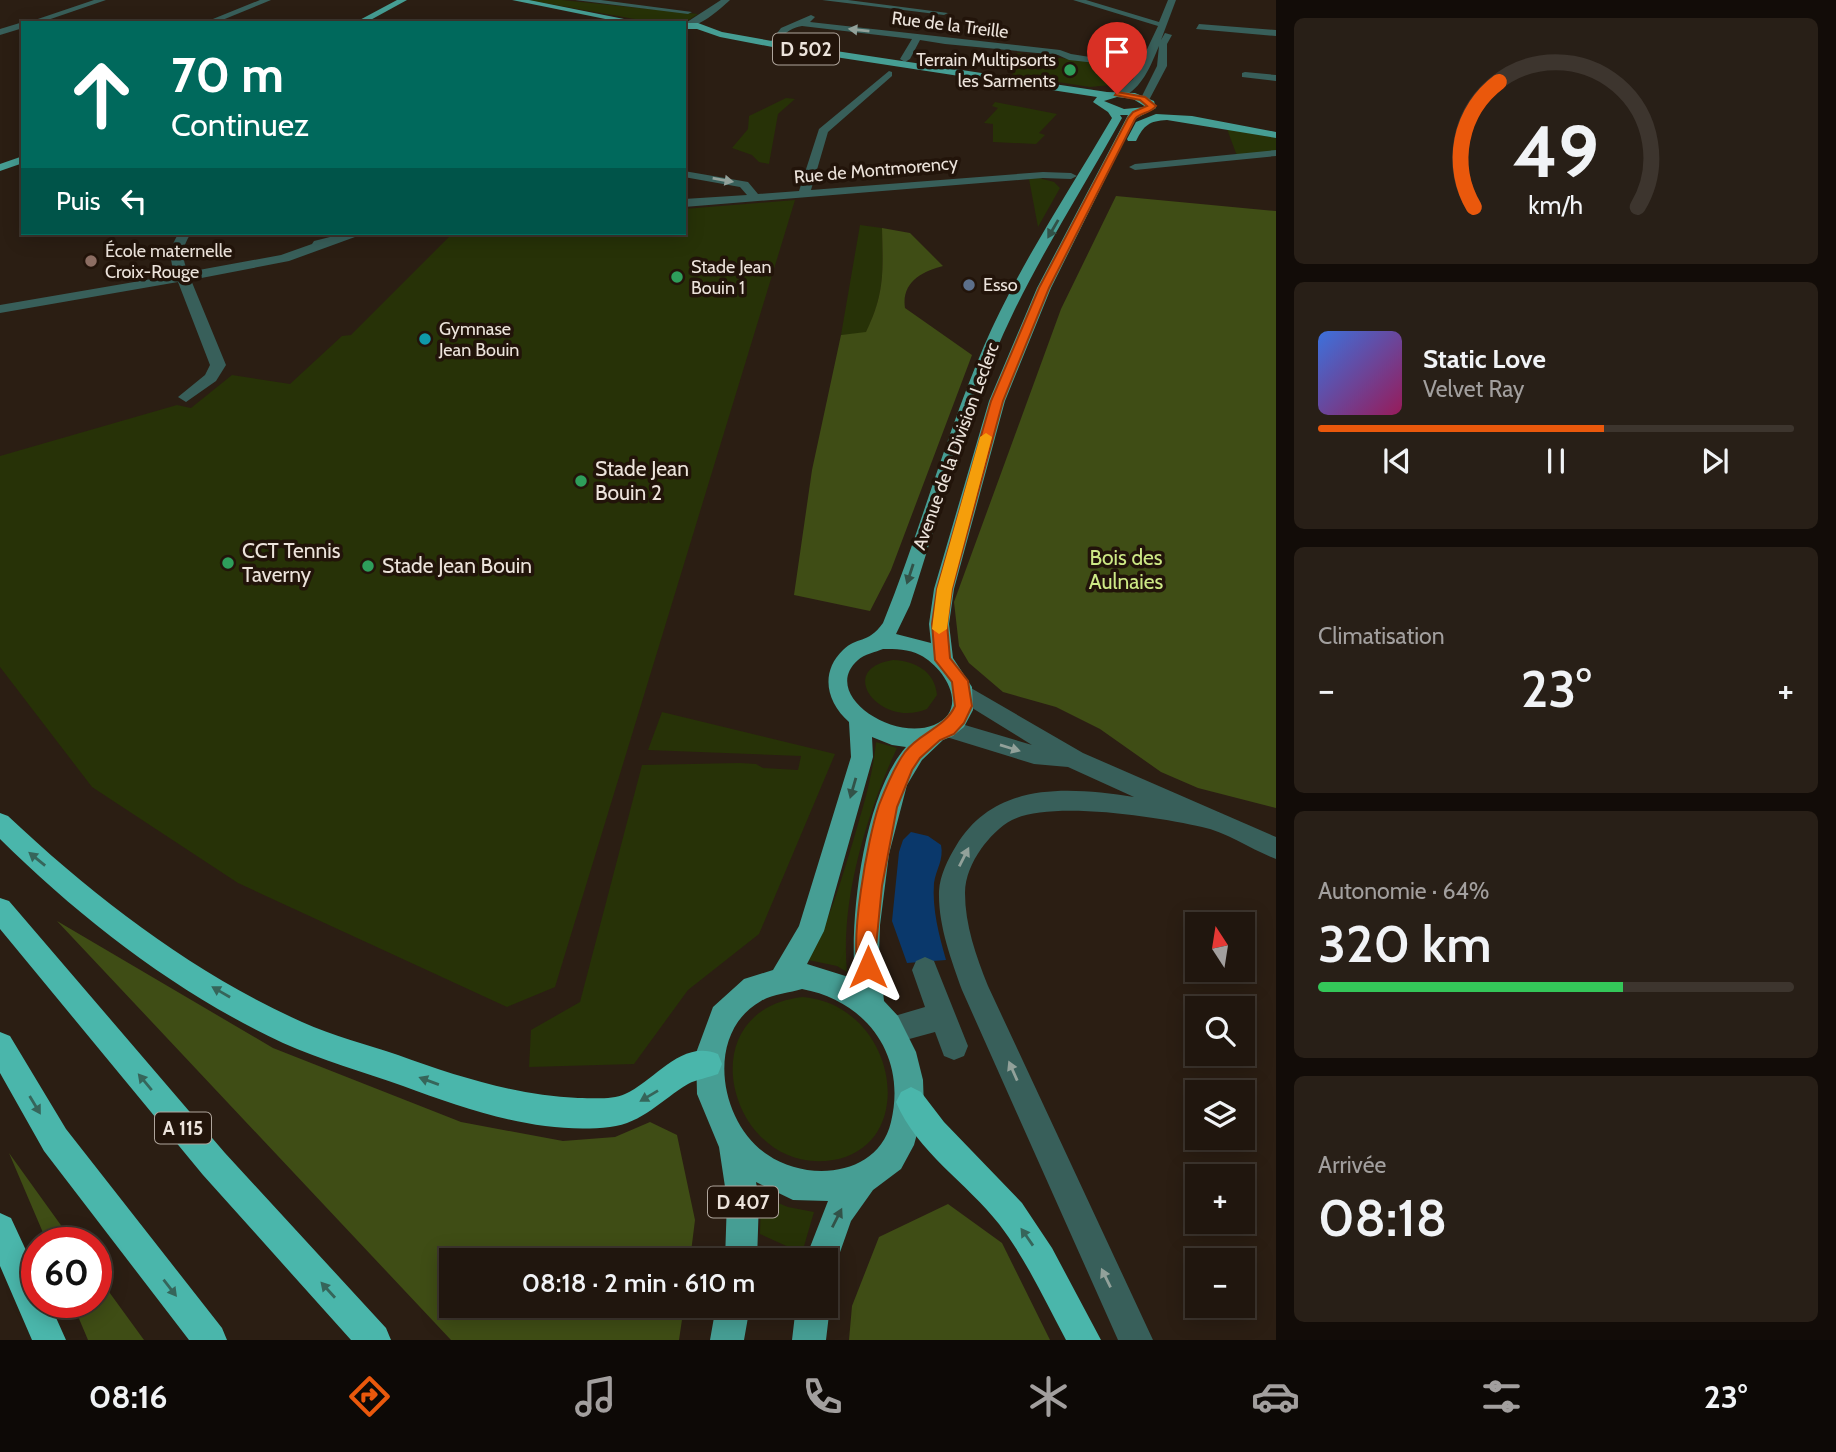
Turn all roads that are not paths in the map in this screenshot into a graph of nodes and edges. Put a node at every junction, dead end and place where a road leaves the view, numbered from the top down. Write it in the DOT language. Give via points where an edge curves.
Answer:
graph roads {
  1 [pos="102,0"];
  2 [pos="267,0"];
  3 [pos="403,0"];
  4 [pos="516,0"];
  5 [pos="579,0"];
  6 [pos="659,0"];
  7 [pos="726,0"];
  8 [pos="1077,0"];
  9 [pos="1174,0"];
  10 [pos="821,1"];
  11 [pos="863,2"];
  12 [pos="667,10"];
  13 [pos="688,12"];
  14 [pos="706,15"];
  15 [pos="622,19"];
  16 [pos="36,21"];
  17 [pos="212,21"];
  18 [pos="363,21"];
  19 [pos="631,21"];
  20 [pos="636,21"];
  21 [pos="1163,22"];
  22 [pos="801,23"];
  23 [pos="0,26"];
  24 [pos="1199,27"];
  25 [pos="19,28"];
  26 [pos="691,30"];
  27 [pos="0,33"];
  28 [pos="1276,33"];
  29 [pos="1168,35"];
  30 [pos="917,37"];
  31 [pos="932,37"];
  32 [pos="989,45"];
  33 [pos="783,46"];
  34 [pos="983,55"];
  35 [pos="905,59"];
  36 [pos="1123,63"];
  37 [pos="889,74"];
  38 [pos="1245,75"];
  39 [pos="1276,78"];
  40 [pos="1122,94"];
  41 [pos="1106,103"];
  42 [pos="1145,106"];
  43 [pos="1223,125"];
  44 [pos="1276,129"];
  45 [pos="1276,135"];
  46 [pos="1276,153"];
  47 [pos="21,160"];
  48 [pos="1135,167"];
  49 [pos="0,168"];
  50 [pos="686,174"];
  51 [pos="1071,176"];
  52 [pos="804,193"];
  53 [pos="755,197"];
  54 [pos="686,203"];
  55 [pos="1077,227"];
  56 [pos="184,235"];
  57 [pos="354,235"];
  58 [pos="182,278"];
  59 [pos="0,310"];
  60 [pos="186,397"];
  61 [pos="881,641"];
  62 [pos="943,660"];
  63 [pos="964,692"];
  64 [pos="860,722"];
  65 [pos="941,732"];
  66 [pos="1074,760"];
  67 [pos="1201,817"];
  68 [pos="0,823"];
  69 [pos="1275,847"];
  70 [pos="0,910"];
  71 [pos="925,970"];
  72 [pos="784,977"];
  73 [pos="871,1006"];
  74 [pos="943,1016"];
  75 [pos="891,1030"];
  76 [pos="0,1046"];
  77 [pos="954,1046"];
  78 [pos="708,1064"];
  79 [pos="911,1102"];
  80 [pos="734,1144"];
  81 [pos="860,1180"];
  82 [pos="0,1229"];
  83 [pos="741,1248"];
  84 [pos="826,1248"];
  85 [pos="731,1318"];
  86 [pos="812,1318"];
  87 [pos="49,1340"];
  88 [pos="210,1340"];
  89 [pos="374,1340"];
  90 [pos="727,1340"];
  91 [pos="809,1340"];
  92 [pos="1084,1340"];
  93 [pos="1136,1340"];
  1 -- 16 [label="street"];
  2 -- 17 [label="street"];
  3 -- 18 [label="main road"];
  4 -- 15 [label="main road"];
  5 -- 12 [label="street"];
  6 -- 12 [label="street"];
  7 -- 14 [label="street"];
  8 -- 21 [label="street"];
  9 -- 21 [label="street"];
  9 -- 29 [label="street" via="1175,17"];
  10 -- 11 [label="street" via="857,8"];
  10 -- 22 [label="street"];
  11 -- 31 [label="street" via="945,14"];
  12 -- 13 [label="street"];
  14 -- 26 [label="street"];
  14 -- 26 [label="street"];
  15 -- 19 [label="main road"];
  15 -- 20 [label="main road"];
  21 -- 29 [label="street" via="1169,20"];
  21 -- 40 [label="street" via="1132,89"];
  30 -- 22 [label="street, Rue de la Treille, one-way"];
  22 -- 33 [label="street" via="787,25 777,37 775,43"];
  23 -- 25 [label="street"];
  24 -- 28 [label="street"];
  25 -- 27 [label="street"];
  26 -- 33 [label="main road, D 502"];
  26 -- 41 [label="main road, D 502"];
  29 -- 42 [label="street" via="1162,66"];
  30 -- 31 [label="street, Rue de la Treille"];
  30 -- 35 [label="street"];
  31 -- 32 [label="street, Rue de la Treille"];
  32 -- 34 [label="street"];
  32 -- 36 [label="street, Rue de la Treille"];
  33 -- 41 [label="main road, D 502"];
  37 -- 52 [label="street" via="823,131"];
  38 -- 39 [label="street"];
  40 -- 41 [label="main road"];
  40 -- 42 [label="main road"];
  41 -- 42 [label="main road"];
  41 -- 61 [label="main road, Avenue de la Division Leclerc, one-way" via="1117,118 1013,299 981,369 900,605"];
  42 -- 43 [label="main road"];
  42 -- 44 [label="main road"];
  42 -- 55 [label="main road, Avenue de la Division Leclerc" via="1131,118"];
  43 -- 45 [label="main road"];
  43 -- 55 [label="main road" via="1168,117 1140,124"];
  46 -- 48 [label="street"];
  47 -- 49 [label="main road"];
  50 -- 53 [label="street, one-way" via="744,184"];
  51 -- 52 [label="street, Rue de Montmorency"];
  52 -- 53 [label="street, Rue de Montmorency"];
  53 -- 54 [label="street, Rue de Montmorency"];
  55 -- 62 [label="main road, Avenue de la Division Leclerc" via="1025,330 997,401 944,589 939,624"];
  56 -- 58 [label="street" via="175,251"];
  57 -- 58 [label="street" via="302,253"];
  58 -- 59 [label="street" via="128,292"];
  58 -- 60 [label="street" via="218,365 211,379"];
  61 -- 62 [label="main road" via="914,645"];
  61 -- 64 [label="main road" via="850,653 836,678 842,701"];
  62 -- 63 [label="main road"];
  63 -- 65 [label="main road" via="958,719"];
  63 -- 66 [label="street"];
  64 -- 65 [label="main road" via="896,737 916,739"];
  64 -- 72 [label="main road, one-way" via="862,757 811,931"];
  65 -- 66 [label="street, one-way"];
  65 -- 73 [label="main road" via="904,766 888,807 872,886 866,947"];
  66 -- 67 [label="street"];
  67 -- 69 [label="street"];
  93 -- 67 [label="street, one-way" via="989,1017 954,919 952,888 961,859 977,835 1003,813 1030,804 1114,805"];
  78 -- 68 [label="highway, one-way" via="686,1069 648,1099 613,1112 527,1110 466,1095 268,1020 151,951 28,852"];
  89 -- 70 [label="highway, A 115, one-way" via="214,1164"];
  71 -- 74 [label="street"];
  72 -- 73 [label="main road" via="802,976 838,985"];
  72 -- 78 [label="main road" via="751,988 726,1012 710,1045"];
  73 -- 75 [label="main road"];
  74 -- 75 [label="street"];
  74 -- 77 [label="street"];
  75 -- 79 [label="main road" via="907,1065"];
  76 -- 88 [label="highway, one-way" via="55,1140"];
  78 -- 80 [label="main road" via="713,1105"];
  79 -- 81 [label="main road" via="901,1140 877,1170"];
  92 -- 79 [label="highway, one-way" via="1036,1250 1011,1214 927,1128"];
  80 -- 81 [label="main road" via="765,1172 803,1187"];
  80 -- 83 [label="main road, D 407" via="743,1200"];
  84 -- 81 [label="main road, one-way" via="839,1212"];
  82 -- 87 [label="highway"];
  85 -- 90 [label="main road"];
  86 -- 91 [label="main road"];
}
